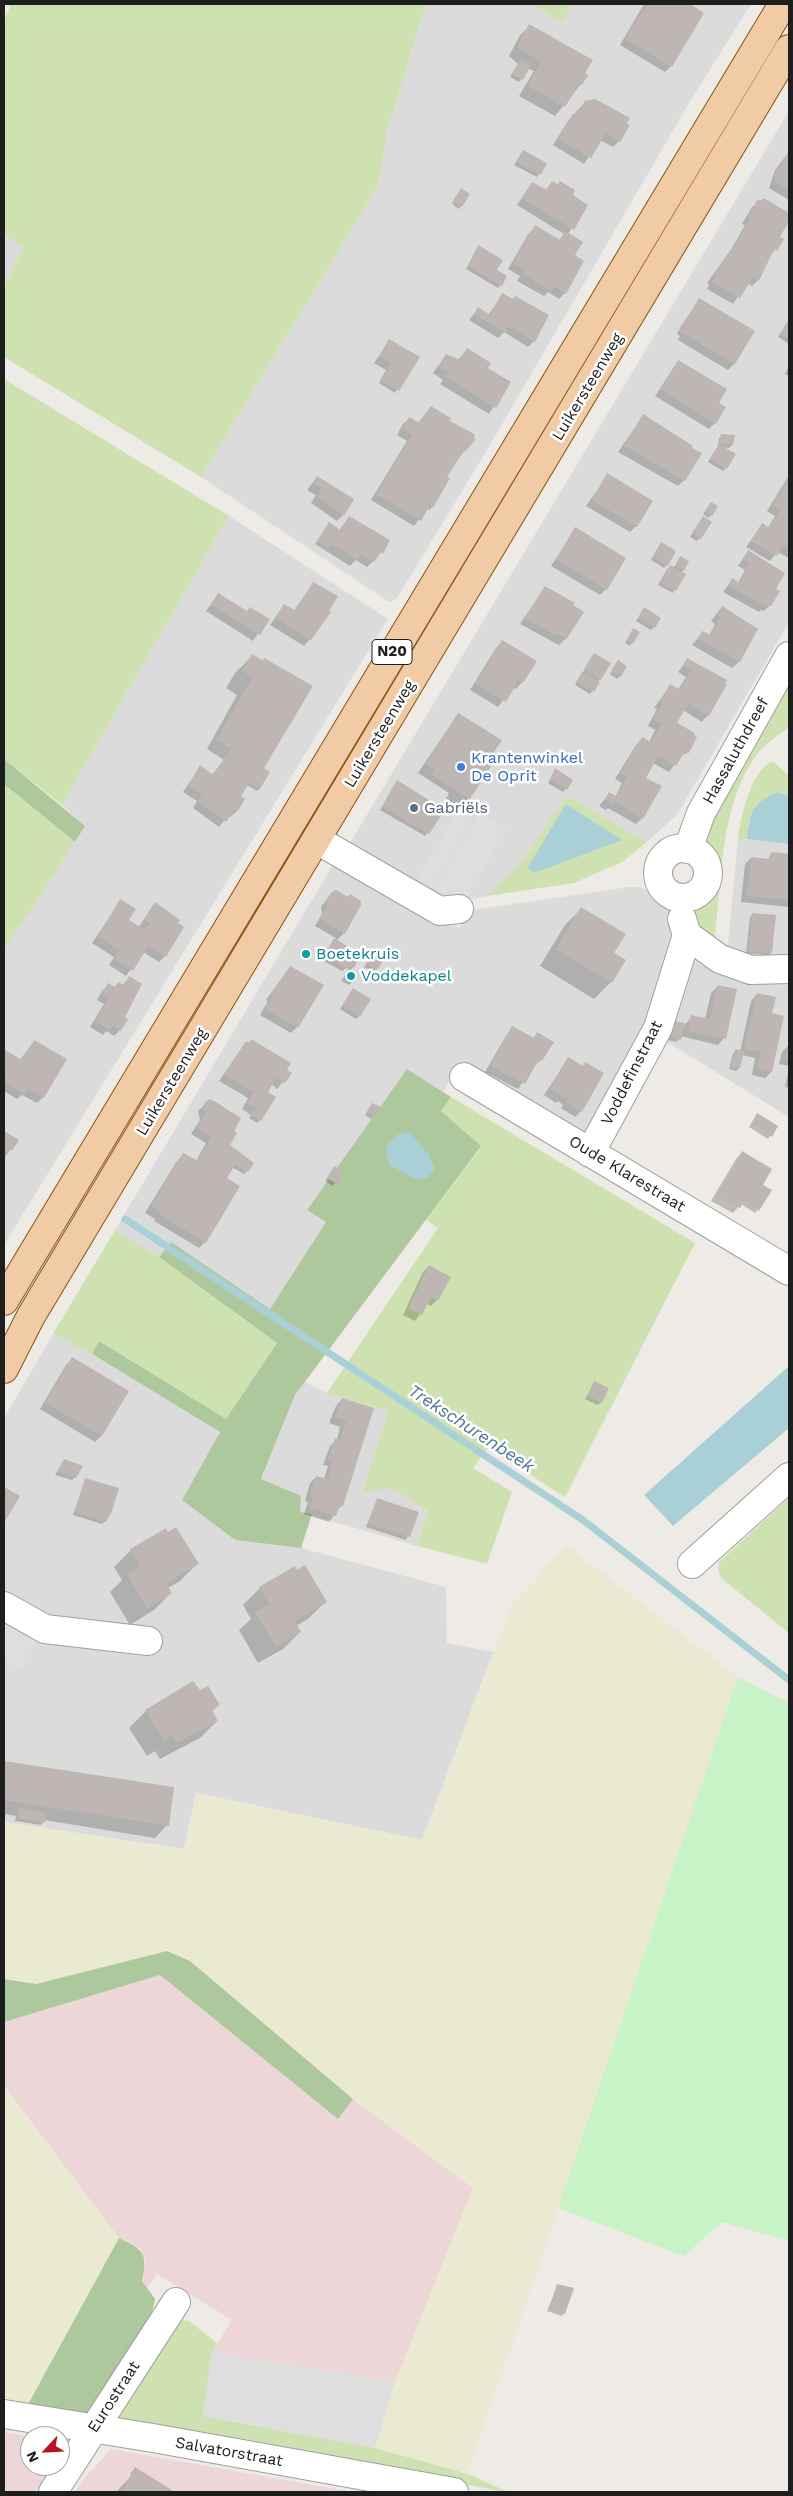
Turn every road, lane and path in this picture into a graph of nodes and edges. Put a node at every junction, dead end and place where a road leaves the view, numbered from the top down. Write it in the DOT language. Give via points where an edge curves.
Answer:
graph roads {
  1 [pos="783,4"];
  2 [pos="789,49"];
  3 [pos="789,656"];
  4 [pos="317,840"];
  5 [pos="682,898"];
  6 [pos="459,909"];
  7 [pos="687,935"];
  8 [pos="789,969"];
  9 [pos="464,1077"];
  10 [pos="590,1152"];
  11 [pos="789,1271"];
  12 [pos="4,1301"];
  13 [pos="4,1368"];
  14 [pos="789,1477"];
  15 [pos="692,1564"];
  16 [pos="4,1606"];
  17 [pos="148,1641"];
  18 [pos="176,2302"];
  19 [pos="4,2414"];
  20 [pos="92,2429"];
  21 [pos="53,2492"];
  22 [pos="454,2492"];
  1 -- 12 [label="main road, Luikersteenweg / N20"];
  2 -- 4 [label="main road, Luikersteenweg / N20"];
  3 -- 5 [label="street, Hassaluthdreef" via="701,813 688,849 666,855 659,869 664,889"];
  4 -- 6 [label="street" via="440,911"];
  4 -- 13 [label="main road, Luikersteenweg / N20" via="31,1316"];
  5 -- 7 [label="street, Voddefinstraat" via="682,917"];
  7 -- 8 [label="street" via="720,959 751,970"];
  7 -- 10 [label="street, Voddefinstraat" via="658,1028"];
  9 -- 10 [label="street, Oude Klarestraat"];
  10 -- 11 [label="street, Oude Klarestraat"];
  14 -- 15 [label="street"];
  16 -- 17 [label="street" via="44,1629"];
  18 -- 20 [label="street, Eurostraat"];
  19 -- 20 [label="street, Salvatorstraat"];
  20 -- 21 [label="street, Eurostraat"];
  20 -- 22 [label="street, Salvatorstraat"];
}
